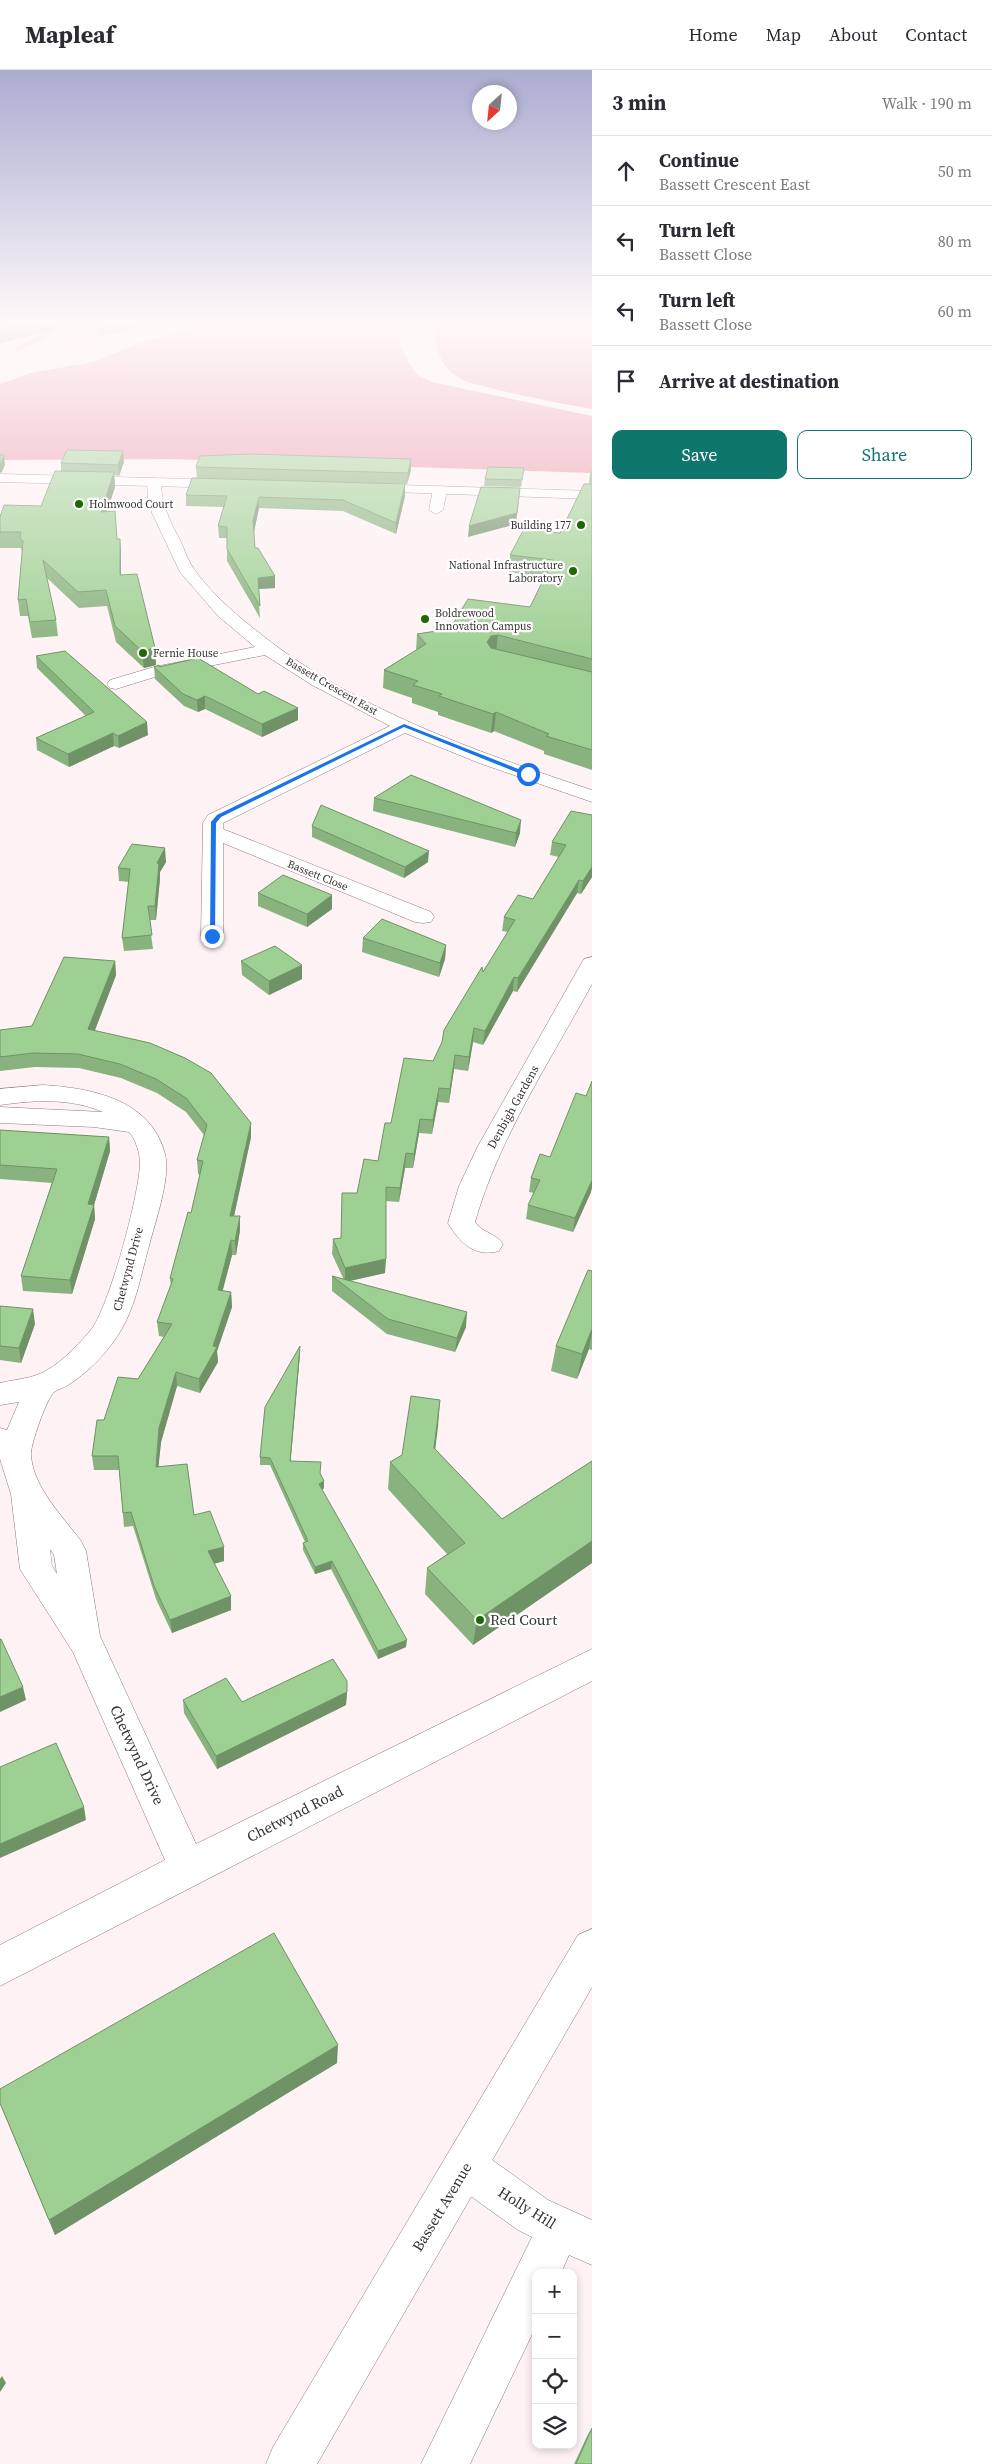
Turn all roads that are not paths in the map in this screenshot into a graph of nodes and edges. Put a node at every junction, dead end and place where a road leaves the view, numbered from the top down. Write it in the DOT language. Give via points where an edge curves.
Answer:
graph roads {
  1 [pos="0,478"];
  2 [pos="154,482"];
  3 [pos="238,484"];
  4 [pos="356,488"];
  5 [pos="440,490"];
  6 [pos="592,494"];
  7 [pos="436,510"];
  8 [pos="268,649"];
  9 [pos="130,696"];
  10 [pos="404,726"];
  11 [pos="592,796"];
  12 [pos="213,832"];
  13 [pos="423,917"];
  14 [pos="212,936"];
  15 [pos="592,964"];
  16 [pos="0,1097"];
  17 [pos="0,1115"];
  18 [pos="137,1126"];
  19 [pos="489,1244"];
  20 [pos="43,1385"];
  21 [pos="0,1394"];
  22 [pos="8,1447"];
  23 [pos="592,1664"];
  24 [pos="188,1868"];
  25 [pos="592,1949"];
  26 [pos="0,1966"];
  27 [pos="466,2167"];
  28 [pos="576,2236"];
  29 [pos="542,2269"];
  30 [pos="532,2285"];
  31 [pos="290,2464"];
  32 [pos="445,2464"];
  1 -- 2 [label="street"];
  2 -- 3 [label="street"];
  2 -- 8 [label="street, Bassett Crescent East" via="160,518 187,571 225,613"];
  4 -- 5 [label="street"];
  5 -- 6 [label="street"];
  5 -- 7 [label="street"];
  8 -- 9 [label="street" via="112,681"];
  8 -- 10 [label="street, Bassett Crescent East" via="330,687"];
  10 -- 11 [label="street, Bassett Crescent East"];
  10 -- 12 [label="street" via="219,816 213,823"];
  12 -- 13 [label="street, Bassett Close"];
  12 -- 14 [label="street"];
  15 -- 19 [label="street, Denbigh Gardens" via="472,1186 461,1224 470,1236"];
  16 -- 18 [label="street, Chetwynd Drive" via="51,1092 80,1095 110,1106"];
  17 -- 18 [label="street" via="94,1119"];
  18 -- 20 [label="street, Chetwynd Drive" via="152,1154 152,1170 114,1318 102,1337 61,1374"];
  20 -- 21 [label="street, Chetwynd Drive"];
  20 -- 22 [label="street, Chetwynd Drive"];
  22 -- 24 [label="street, Chetwynd Drive" via="27,1494 36,1569 86,1643"];
  23 -- 24 [label="street, Chetwynd Road"];
  24 -- 26 [label="street, Chetwynd Road"];
  25 -- 27 [label="street, Bassett Avenue"];
  27 -- 28 [label="street, Holly Hill" via="533,2215"];
  27 -- 31 [label="street, Bassett Avenue"];
  28 -- 29 [label="street"];
  30 -- 32 [label="street"];
}
